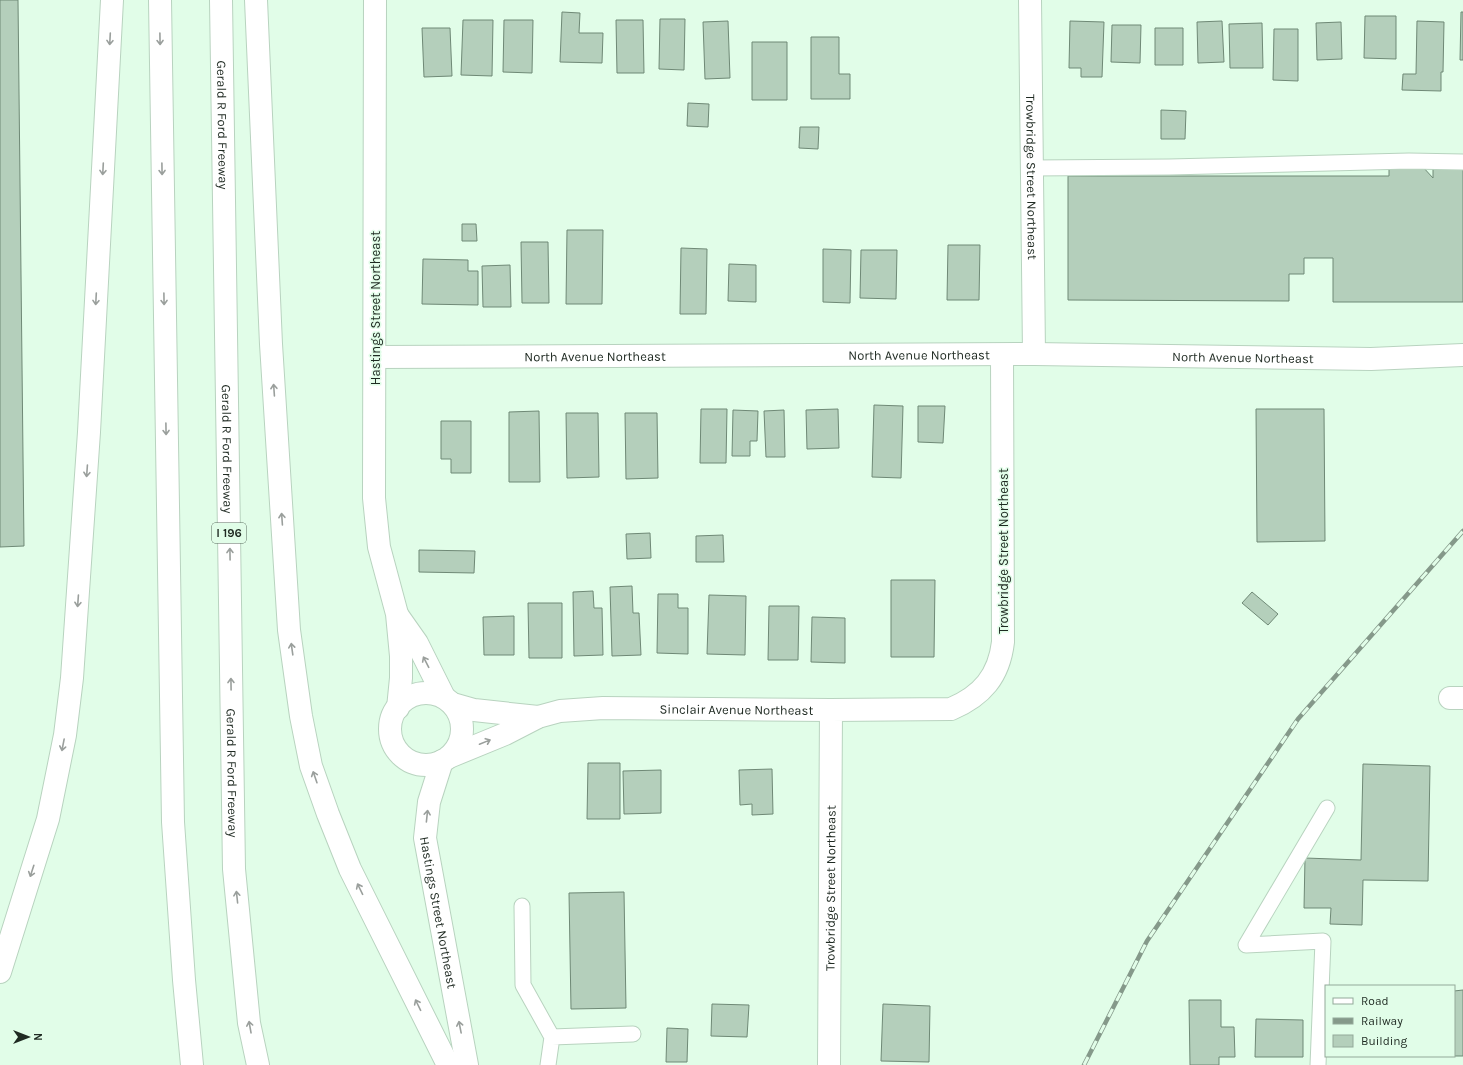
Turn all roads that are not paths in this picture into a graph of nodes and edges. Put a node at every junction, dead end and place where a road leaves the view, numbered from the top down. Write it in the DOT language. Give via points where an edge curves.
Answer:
graph roads {
  1 [pos="112,0"];
  2 [pos="160,0"];
  3 [pos="221,0"];
  4 [pos="256,0"];
  5 [pos="375,0"];
  6 [pos="1030,0"];
  7 [pos="1463,162"];
  8 [pos="1032,168"];
  9 [pos="1034,354"];
  10 [pos="1002,355"];
  11 [pos="1463,355"];
  12 [pos="375,357"];
  13 [pos="397,614"];
  14 [pos="448,701"];
  15 [pos="398,708"];
  16 [pos="832,710"];
  17 [pos="936,710"];
  18 [pos="538,717"];
  19 [pos="445,759"];
  20 [pos="1327,808"];
  21 [pos="522,906"];
  22 [pos="0,972"];
  23 [pos="633,1034"];
  24 [pos="552,1037"];
  25 [pos="192,1065"];
  26 [pos="258,1065"];
  27 [pos="448,1065"];
  28 [pos="467,1065"];
  29 [pos="548,1065"];
  30 [pos="829,1065"];
  31 [pos="1318,1065"];
  1 -- 22 [label="main road, one-way" via="89,432 71,685 65,735 48,819"];
  2 -- 25 [label="main road, one-way" via="173,822"];
  26 -- 3 [label="main road, Gerald R Ford Freeway / I 196, one-way" via="249,1023 234,869"];
  27 -- 4 [label="main road, one-way" via="350,868 311,766 301,716 290,630 273,368"];
  5 -- 12 [label="main road, Hastings Street Northeast"];
  6 -- 8 [label="main road, Trowbridge Street Northeast"];
  7 -- 8 [label="lane"];
  8 -- 9 [label="main road, Trowbridge Street Northeast"];
  9 -- 10 [label="main road, North Avenue Northeast"];
  9 -- 11 [label="main road, North Avenue Northeast" via="1370,359"];
  10 -- 12 [label="main road, North Avenue Northeast"];
  10 -- 17 [label="main road, Trowbridge Street Northeast" via="1001,656 990,681 966,703 951,709"];
  12 -- 13 [label="main road, Hastings Street Northeast" via="374,498 379,547"];
  14 -- 13 [label="main road, Hastings Street Northeast, one-way"];
  13 -- 15 [label="main road, Hastings Street Northeast" via="400,656"];
  14 -- 15 [label="main road" via="433,693 421,693 410,696"];
  14 -- 18 [label="main road, Sinclair Avenue Northeast" via="474,710"];
  14 -- 19 [label="main road" via="459,714 462,726 457,748"];
  15 -- 19 [label="main road" via="390,725 396,748 404,757 415,763 427,765"];
  16 -- 17 [label="main road, Sinclair Avenue Northeast"];
  16 -- 18 [label="main road, Sinclair Avenue Northeast" via="603,708 560,711"];
  16 -- 30 [label="main road, Trowbridge Street Northeast"];
  19 -- 18 [label="main road, Sinclair Avenue Northeast, one-way"];
  28 -- 19 [label="main road, Hastings Street Northeast, one-way" via="425,838 429,802"];
  20 -- 31 [label="lane" via="1246,945 1323,941"];
  21 -- 24 [label="lane" via="523,985"];
  23 -- 24 [label="lane"];
  24 -- 29 [label="lane"];
}
